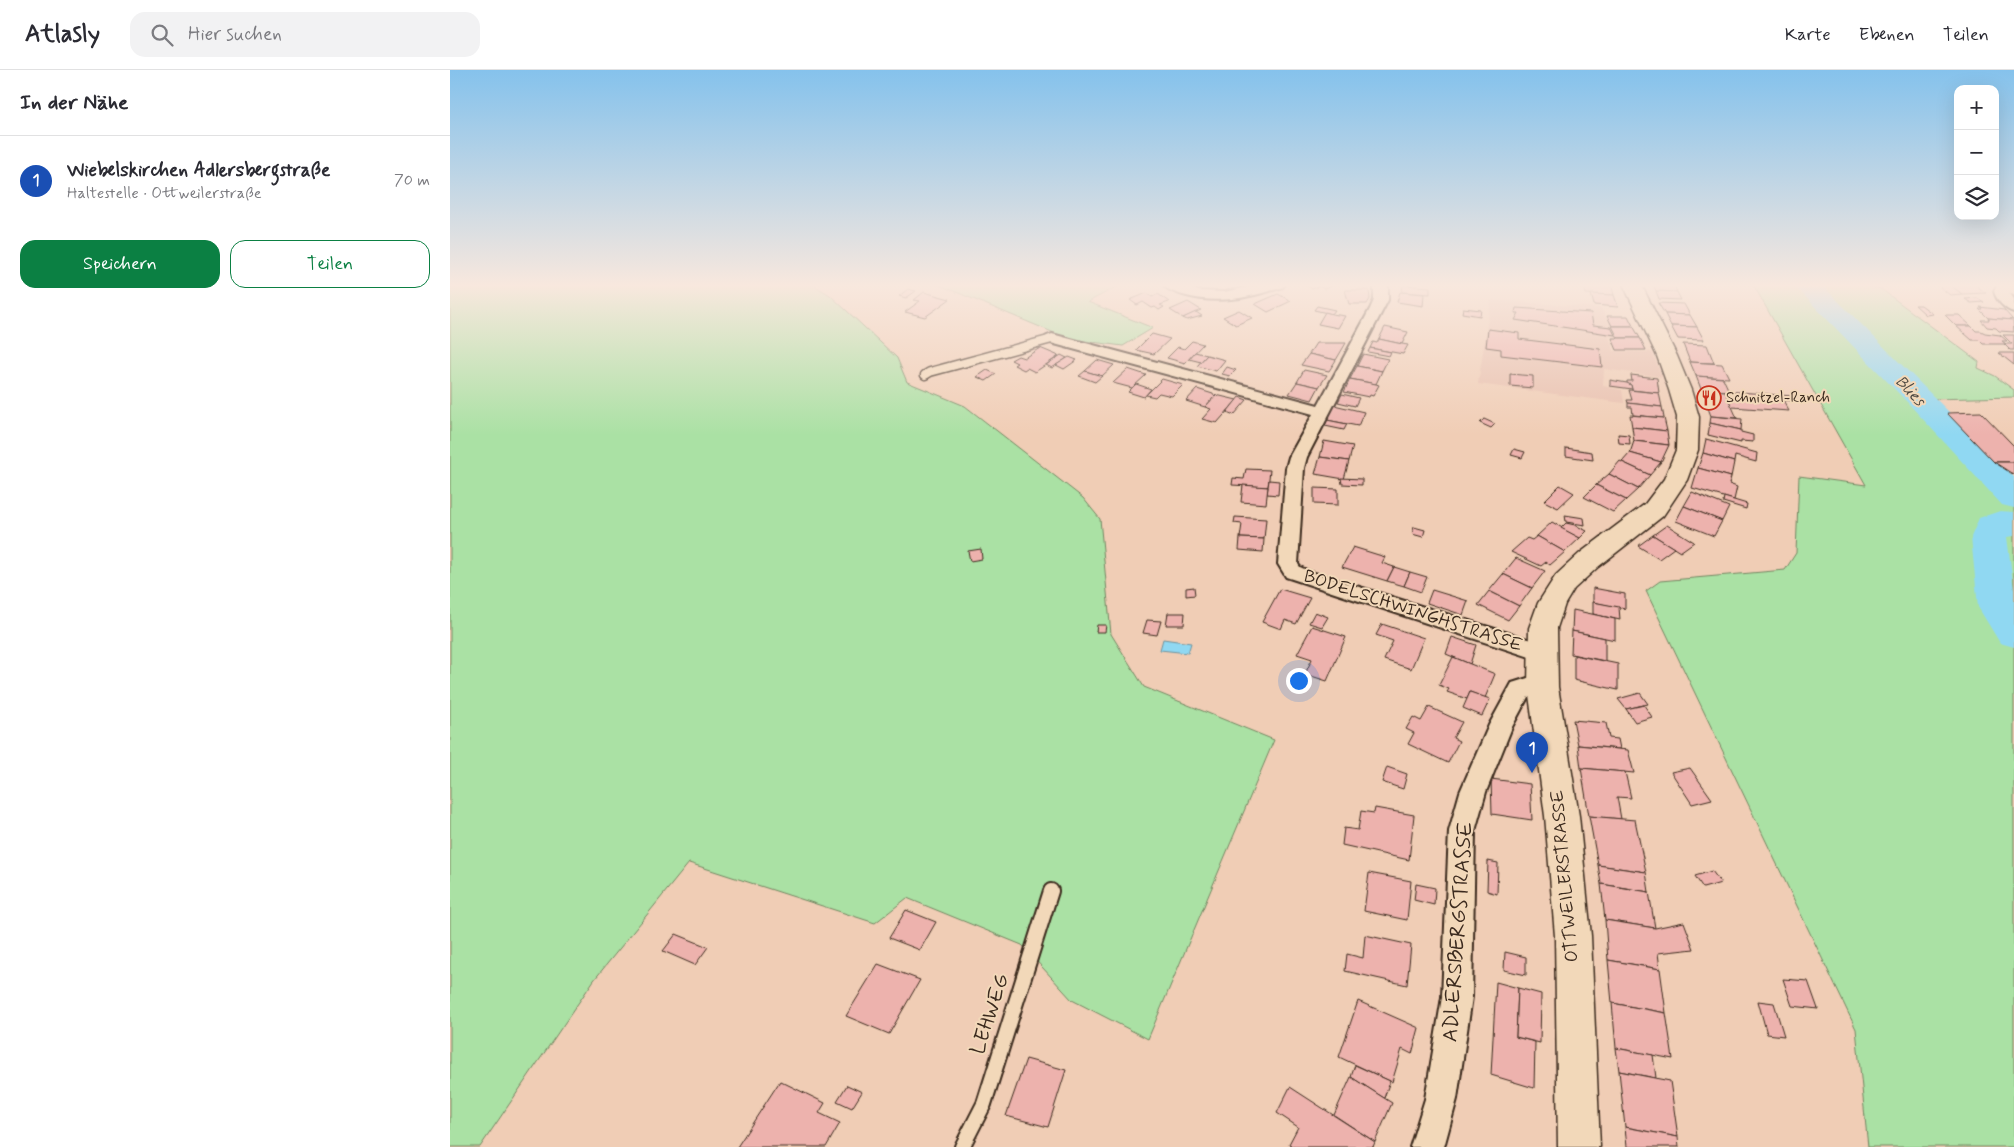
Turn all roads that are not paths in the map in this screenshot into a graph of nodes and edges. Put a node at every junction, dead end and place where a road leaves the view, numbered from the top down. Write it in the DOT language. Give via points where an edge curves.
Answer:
graph roads {
  1 [pos="1363,334"];
  2 [pos="1656,334"];
  3 [pos="1052,339"];
  4 [pos="925,375"];
  5 [pos="1322,411"];
  6 [pos="1542,652"];
  7 [pos="1543,687"];
  8 [pos="1051,891"];
  9 [pos="962,1147"];
  10 [pos="1427,1147"];
  11 [pos="1579,1147"];
  1 -- 5 [label="street, BODELSCHWINGHSTRASSE"];
  2 -- 6 [label="main road, OTTWEILERSTRASSE" via="1688,416 1687,450 1675,480 1654,510 1565,582 1552,602 1543,628"];
  3 -- 4 [label="lane"];
  3 -- 5 [label="street"];
  5 -- 6 [label="street, BODELSCHWINGHSTRASSE" via="1295,468 1288,564 1293,572"];
  6 -- 7 [label="main road, OTTWEILERSTRASSE"];
  7 -- 10 [label="street, ADLERSBERGSTRASSE" via="1531,686 1520,690 1501,725 1473,792 1462,831 1456,996 1441,1099"];
  7 -- 11 [label="main road, OTTWEILERSTRASSE" via="1562,816 1573,936"];
  8 -- 9 [label="lane, LEHWEG" via="984,1104"];
}
